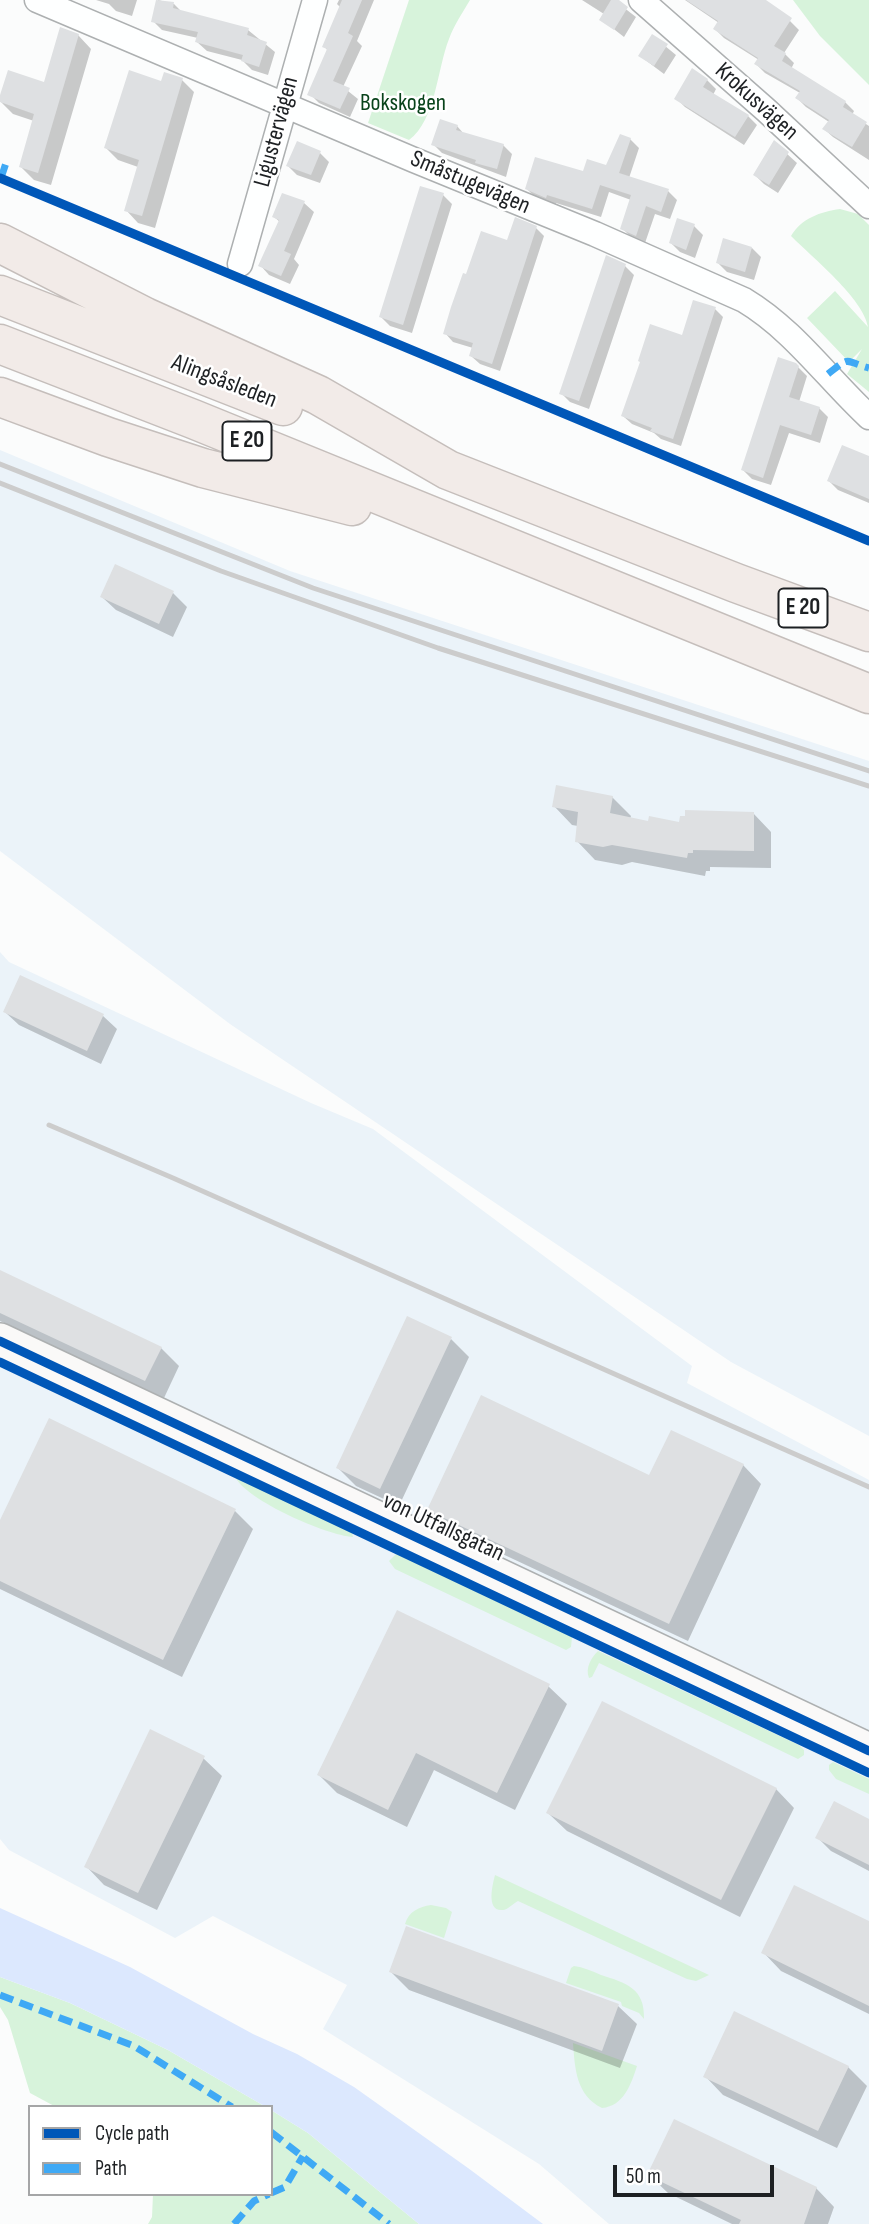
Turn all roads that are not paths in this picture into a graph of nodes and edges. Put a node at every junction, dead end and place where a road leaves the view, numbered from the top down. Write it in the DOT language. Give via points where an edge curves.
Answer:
graph roads {
  1 [pos="37,0"];
  2 [pos="315,0"];
  3 [pos="641,0"];
  4 [pos="284,104"];
  5 [pos="869,206"];
  6 [pos="0,243"];
  7 [pos="240,264"];
  8 [pos="0,295"];
  9 [pos="0,344"];
  10 [pos="0,397"];
  11 [pos="869,417"];
  12 [pos="448,470"];
  13 [pos="492,541"];
  14 [pos="736,583"];
  15 [pos="869,610"];
  16 [pos="869,632"];
  17 [pos="864,691"];
  18 [pos="0,1341"];
  19 [pos="869,1751"];
  1 -- 4 [label="street, Småstugevägen"];
  2 -- 4 [label="street, Ligustervägen"];
  3 -- 5 [label="street, Krokusvägen"];
  4 -- 7 [label="street, Ligustervägen"];
  4 -- 11 [label="street, Småstugevägen" via="744,300 792,336"];
  6 -- 12 [label="highway" via="145,317 318,395"];
  8 -- 12 [label="highway, Alingsåsleden / E 20"];
  9 -- 13 [label="highway, E 20"];
  10 -- 13 [label="highway" via="202,468"];
  12 -- 14 [label="highway, E 20"];
  13 -- 17 [label="highway, E 20"];
  14 -- 15 [label="highway"];
  14 -- 16 [label="highway, E 20"];
  18 -- 19 [label="street, von Utfallsgatan"];
}
